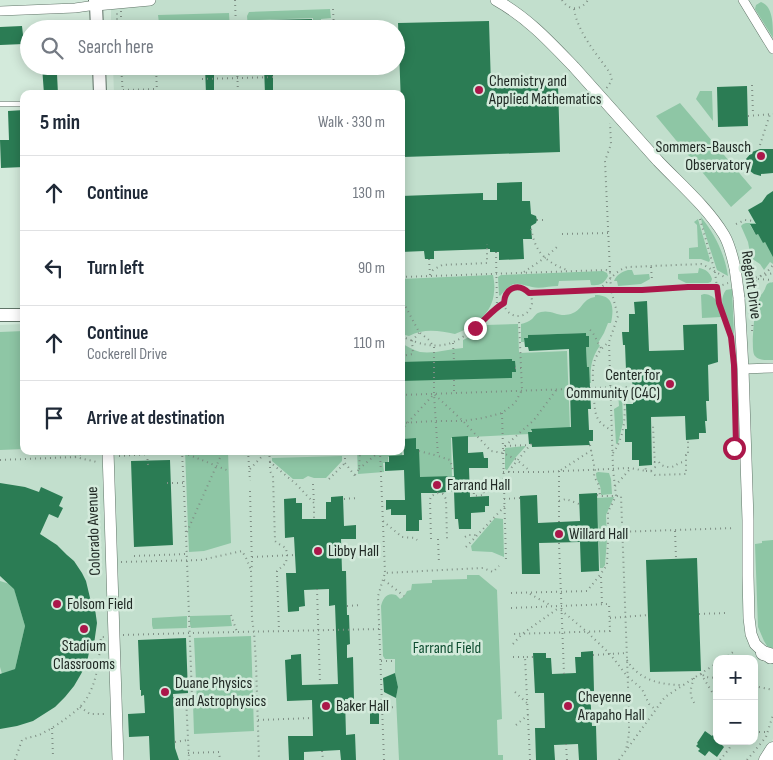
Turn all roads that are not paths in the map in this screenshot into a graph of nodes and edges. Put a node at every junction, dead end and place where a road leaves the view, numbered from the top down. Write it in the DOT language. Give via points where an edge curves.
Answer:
graph roads {
  1 [pos="150,0"];
  2 [pos="496,0"];
  3 [pos="743,0"];
  4 [pos="96,2"];
  5 [pos="0,11"];
  6 [pos="97,20"];
  7 [pos="773,49"];
  8 [pos="99,75"];
  9 [pos="100,90"];
  10 [pos="0,104"];
  11 [pos="20,104"];
  12 [pos="0,315"];
  13 [pos="20,315"];
  14 [pos="773,368"];
  15 [pos="743,369"];
  16 [pos="114,455"];
  17 [pos="770,657"];
  18 [pos="773,749"];
  19 [pos="118,760"];
  20 [pos="766,760"];
  1 -- 4 [label="street"];
  2 -- 15 [label="street, Regent Drive, bridge" via="539,31 710,214 731,249 739,298"];
  3 -- 7 [label="street"];
  4 -- 5 [label="street" via="75,8"];
  4 -- 6 [label="main road"];
  8 -- 9 [label="main road"];
  10 -- 11 [label="lane"];
  12 -- 13 [label="main road"];
  14 -- 15 [label="street"];
  15 -- 17 [label="street, Regent Drive" via="749,618 755,644"];
  16 -- 19 [label="street, Colorado Avenue" via="112,561"];
  18 -- 20 [label="main road"];
}
